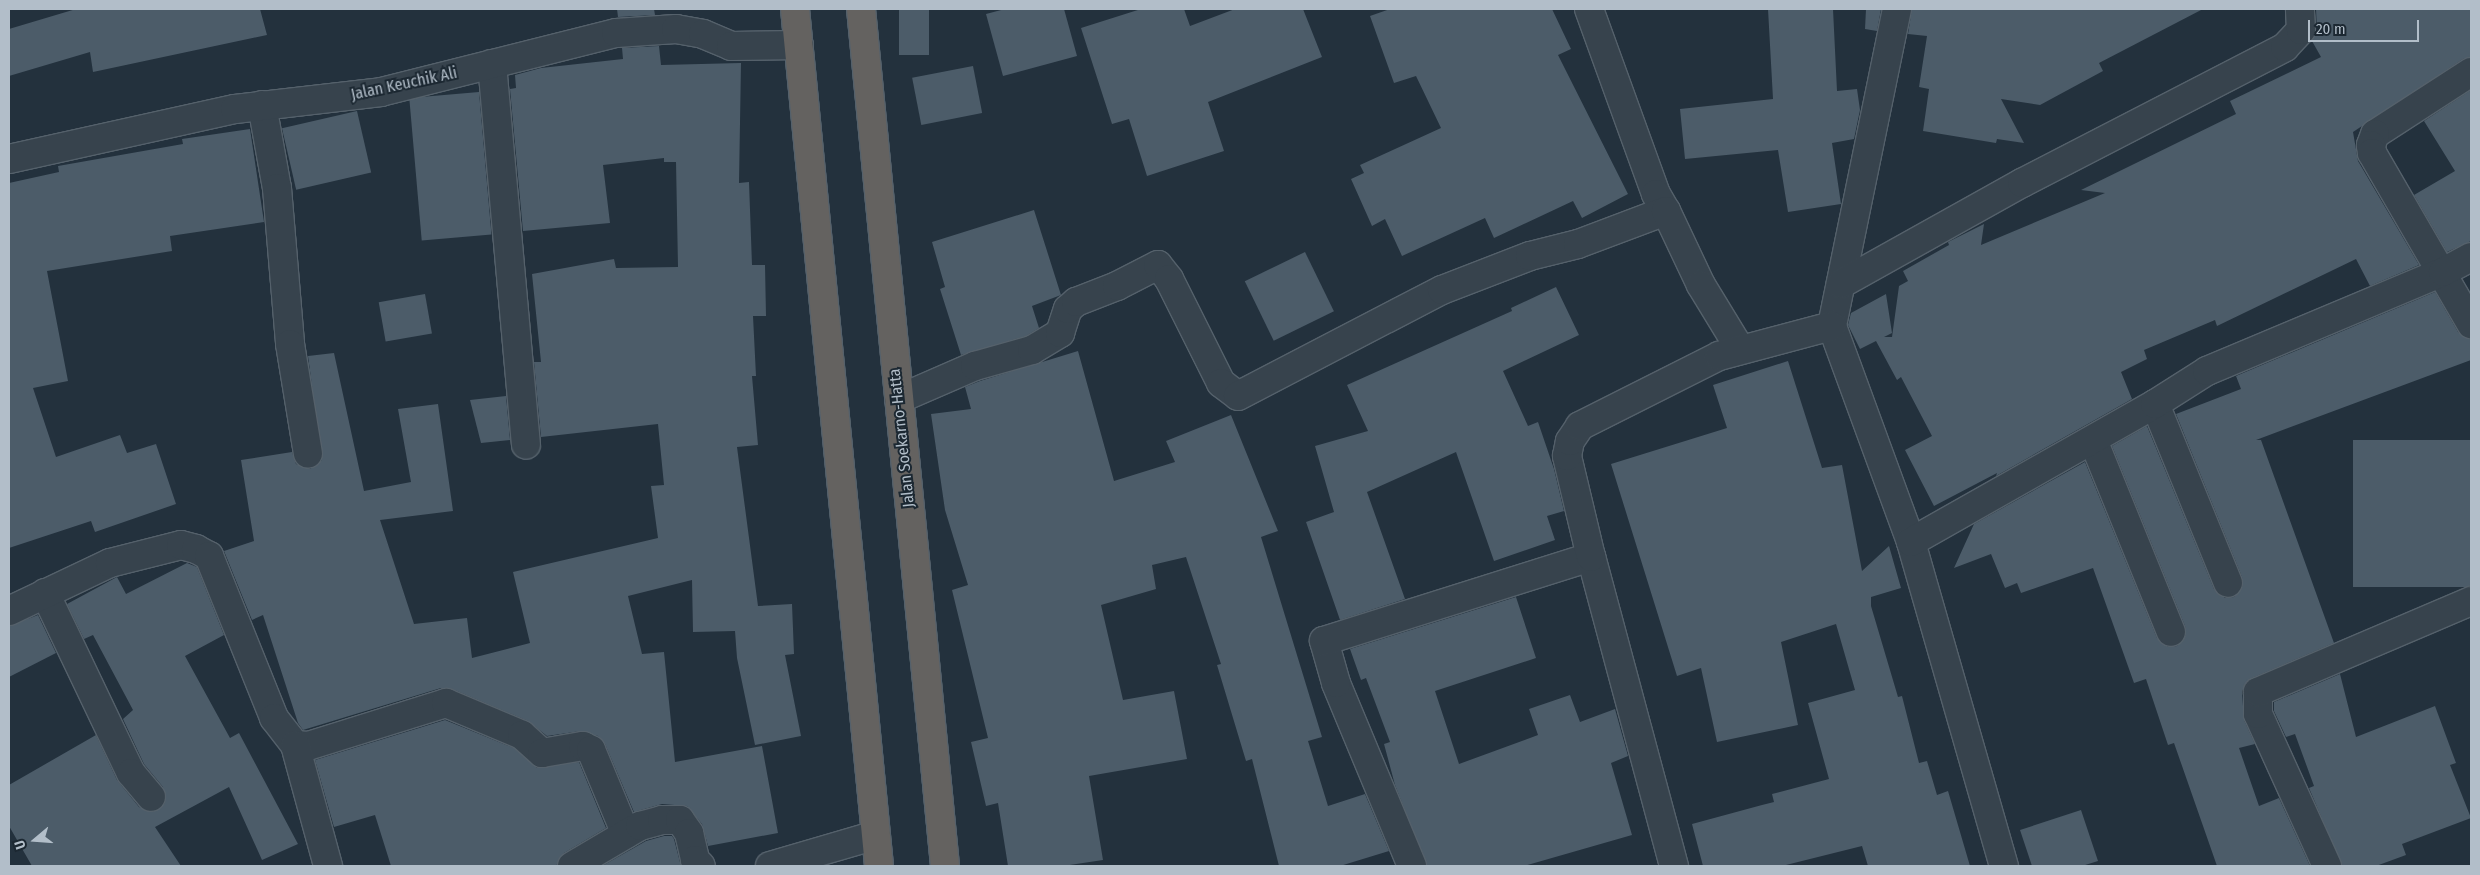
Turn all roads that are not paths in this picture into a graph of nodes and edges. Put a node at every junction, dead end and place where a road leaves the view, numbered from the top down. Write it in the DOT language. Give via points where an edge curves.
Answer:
graph roads {
  1 [pos="795,9"];
  2 [pos="861,9"];
  3 [pos="1589,9"];
  4 [pos="1897,9"];
  5 [pos="2300,9"];
  6 [pos="799,45"];
  7 [pos="492,64"];
  8 [pos="2471,72"];
  9 [pos="262,105"];
  10 [pos="9,159"];
  11 [pos="1666,211"];
  12 [pos="2471,257"];
  13 [pos="2444,272"];
  14 [pos="1841,284"];
  15 [pos="2471,324"];
  16 [pos="1832,326"];
  17 [pos="1740,349"];
  18 [pos="899,399"];
  19 [pos="2155,404"];
  20 [pos="2093,440"];
  21 [pos="526,444"];
  22 [pos="308,454"];
  23 [pos="1912,542"];
  24 [pos="1591,557"];
  25 [pos="2228,583"];
  26 [pos="45,593"];
  27 [pos="2471,601"];
  28 [pos="9,611"];
  29 [pos="2171,632"];
  30 [pos="295,745"];
  31 [pos="151,797"];
  32 [pos="626,834"];
  33 [pos="876,836"];
  34 [pos="328,866"];
  35 [pos="572,866"];
  36 [pos="701,866"];
  37 [pos="770,866"];
  38 [pos="879,866"];
  39 [pos="945,866"];
  40 [pos="1412,866"];
  41 [pos="1674,866"];
  42 [pos="2004,866"];
  43 [pos="2327,866"];
  1 -- 6 [label="highway"];
  2 -- 18 [label="highway, Jalan Soekarno-Hatta"];
  3 -- 11 [label="street" via="1656,194"];
  4 -- 14 [label="street"];
  5 -- 14 [label="street" via="2301,30 2285,46 2022,183"];
  6 -- 7 [label="street, Jalan Keuchik Ali" via="731,46 702,34 667,30 616,33"];
  6 -- 33 [label="highway"];
  7 -- 9 [label="street, Jalan Keuchik Ali" via="381,92"];
  7 -- 21 [label="street"];
  8 -- 13 [label="street" via="2374,134 2371,145 2377,161"];
  9 -- 10 [label="street, Jalan Keuchik Ali"];
  9 -- 22 [label="street" via="277,188 290,344"];
  11 -- 17 [label="street" via="1702,285"];
  11 -- 18 [label="street" via="1578,244 1530,256 1442,290 1238,396 1221,383 1169,279 1158,265 1076,302 1068,309 1060,333 1032,350 975,366"];
  12 -- 13 [label="street"];
  13 -- 15 [label="street"];
  13 -- 19 [label="street" via="2207,371"];
  14 -- 16 [label="street"];
  16 -- 17 [label="street"];
  16 -- 23 [label="street"];
  17 -- 24 [label="street" via="1580,426 1570,441 1568,456"];
  18 -- 39 [label="highway, Jalan Soekarno-Hatta"];
  19 -- 20 [label="street"];
  19 -- 25 [label="street"];
  20 -- 23 [label="street"];
  20 -- 29 [label="street"];
  23 -- 42 [label="street"];
  24 -- 40 [label="street" via="1324,641 1336,683"];
  24 -- 41 [label="street"];
  26 -- 28 [label="street"];
  26 -- 30 [label="street" via="110,563 181,545 209,556 274,718"];
  26 -- 31 [label="street" via="131,773"];
  27 -- 43 [label="street" via="2258,692 2258,714"];
  30 -- 32 [label="street" via="308,746 446,703 522,735 542,753 583,746 591,750"];
  30 -- 34 [label="street"];
  32 -- 35 [label="street"];
  32 -- 36 [label="street" via="662,820 680,820 689,833 695,860"];
  33 -- 37 [label="street"];
  33 -- 38 [label="highway"];
}
